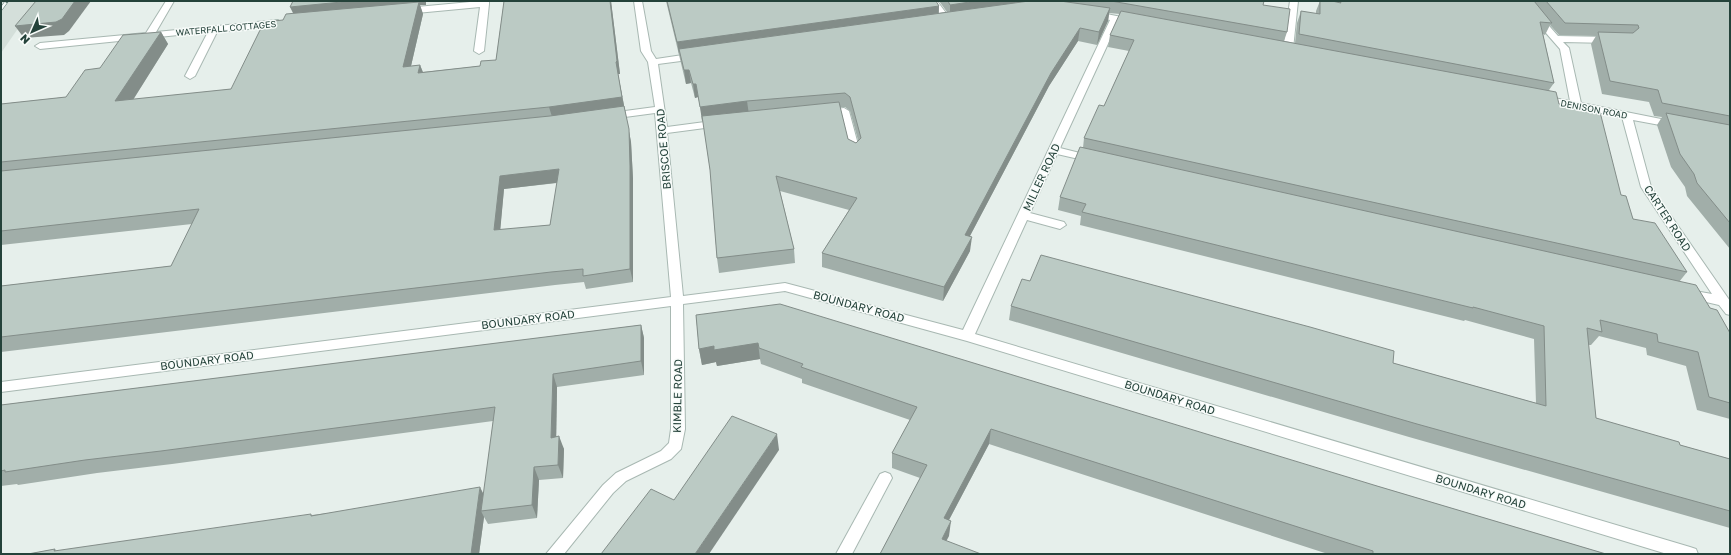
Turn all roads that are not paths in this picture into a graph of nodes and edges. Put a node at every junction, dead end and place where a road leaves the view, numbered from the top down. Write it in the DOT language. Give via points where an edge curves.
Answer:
graph roads {
  1 [pos="170,1"];
  2 [pos="638,1"];
  3 [pos="933,1"];
  4 [pos="1294,1"];
  5 [pos="1522,1"];
  6 [pos="485,2"];
  7 [pos="400,12"];
  8 [pos="1085,13"];
  9 [pos="1115,19"];
  10 [pos="284,23"];
  11 [pos="932,23"];
  12 [pos="1139,23"];
  13 [pos="214,29"];
  14 [pos="149,36"];
  15 [pos="1557,39"];
  16 [pos="1618,40"];
  17 [pos="40,46"];
  18 [pos="1288,49"];
  19 [pos="480,51"];
  20 [pos="704,55"];
  21 [pos="653,62"];
  22 [pos="190,76"];
  23 [pos="1537,98"];
  24 [pos="1576,105"];
  25 [pos="660,109"];
  26 [pos="812,114"];
  27 [pos="1627,116"];
  28 [pos="598,117"];
  29 [pos="727,122"];
  30 [pos="1686,126"];
  31 [pos="662,131"];
  32 [pos="1053,150"];
  33 [pos="855,152"];
  34 [pos="1102,161"];
  35 [pos="1023,215"];
  36 [pos="1060,225"];
  37 [pos="1675,291"];
  38 [pos="677,301"];
  39 [pos="1723,301"];
  40 [pos="1730,311"];
  41 [pos="967,336"];
  42 [pos="1,387"];
  43 [pos="885,478"];
  44 [pos="554,554"];
  45 [pos="844,554"];
  46 [pos="1690,554"];
  1 -- 14 [label="street"];
  2 -- 21 [label="street, BRISCOE ROAD" via="646,51"];
  3 -- 11 [label="street" via="943,16 952,20"];
  4 -- 18 [label="street"];
  5 -- 15 [label="street"];
  6 -- 7 [label="street"];
  6 -- 19 [label="street"];
  8 -- 9 [label="street"];
  9 -- 12 [label="street"];
  9 -- 32 [label="street, MILLER ROAD"];
  10 -- 13 [label="street, WATERFALL COTTAGES"];
  13 -- 14 [label="street, WATERFALL COTTAGES"];
  13 -- 22 [label="street"];
  14 -- 17 [label="street, WATERFALL COTTAGES"];
  15 -- 16 [label="street"];
  15 -- 24 [label="street" via="1564,48"];
  20 -- 21 [label="street"];
  21 -- 25 [label="street, BRISCOE ROAD"];
  23 -- 24 [label="street, DENISON ROAD"];
  24 -- 27 [label="street, DENISON ROAD"];
  25 -- 28 [label="street"];
  25 -- 31 [label="street, BRISCOE ROAD"];
  26 -- 33 [label="street" via="844,111"];
  27 -- 30 [label="street, DENISON ROAD"];
  27 -- 39 [label="street, CARTER ROAD" via="1646,187"];
  29 -- 31 [label="street"];
  31 -- 38 [label="street, BRISCOE ROAD"];
  32 -- 34 [label="street"];
  32 -- 35 [label="street, MILLER ROAD"];
  35 -- 36 [label="street"];
  35 -- 41 [label="street, MILLER ROAD"];
  37 -- 39 [label="street"];
  38 -- 41 [label="street, BOUNDARY ROAD" via="785,286"];
  38 -- 42 [label="street, BOUNDARY ROAD"];
  38 -- 44 [label="street, KIMBLE ROAD" via="676,445 666,455 621,476"];
  39 -- 40 [label="street, CARTER ROAD"];
  41 -- 46 [label="street, BOUNDARY ROAD"];
  43 -- 45 [label="street"];
}
